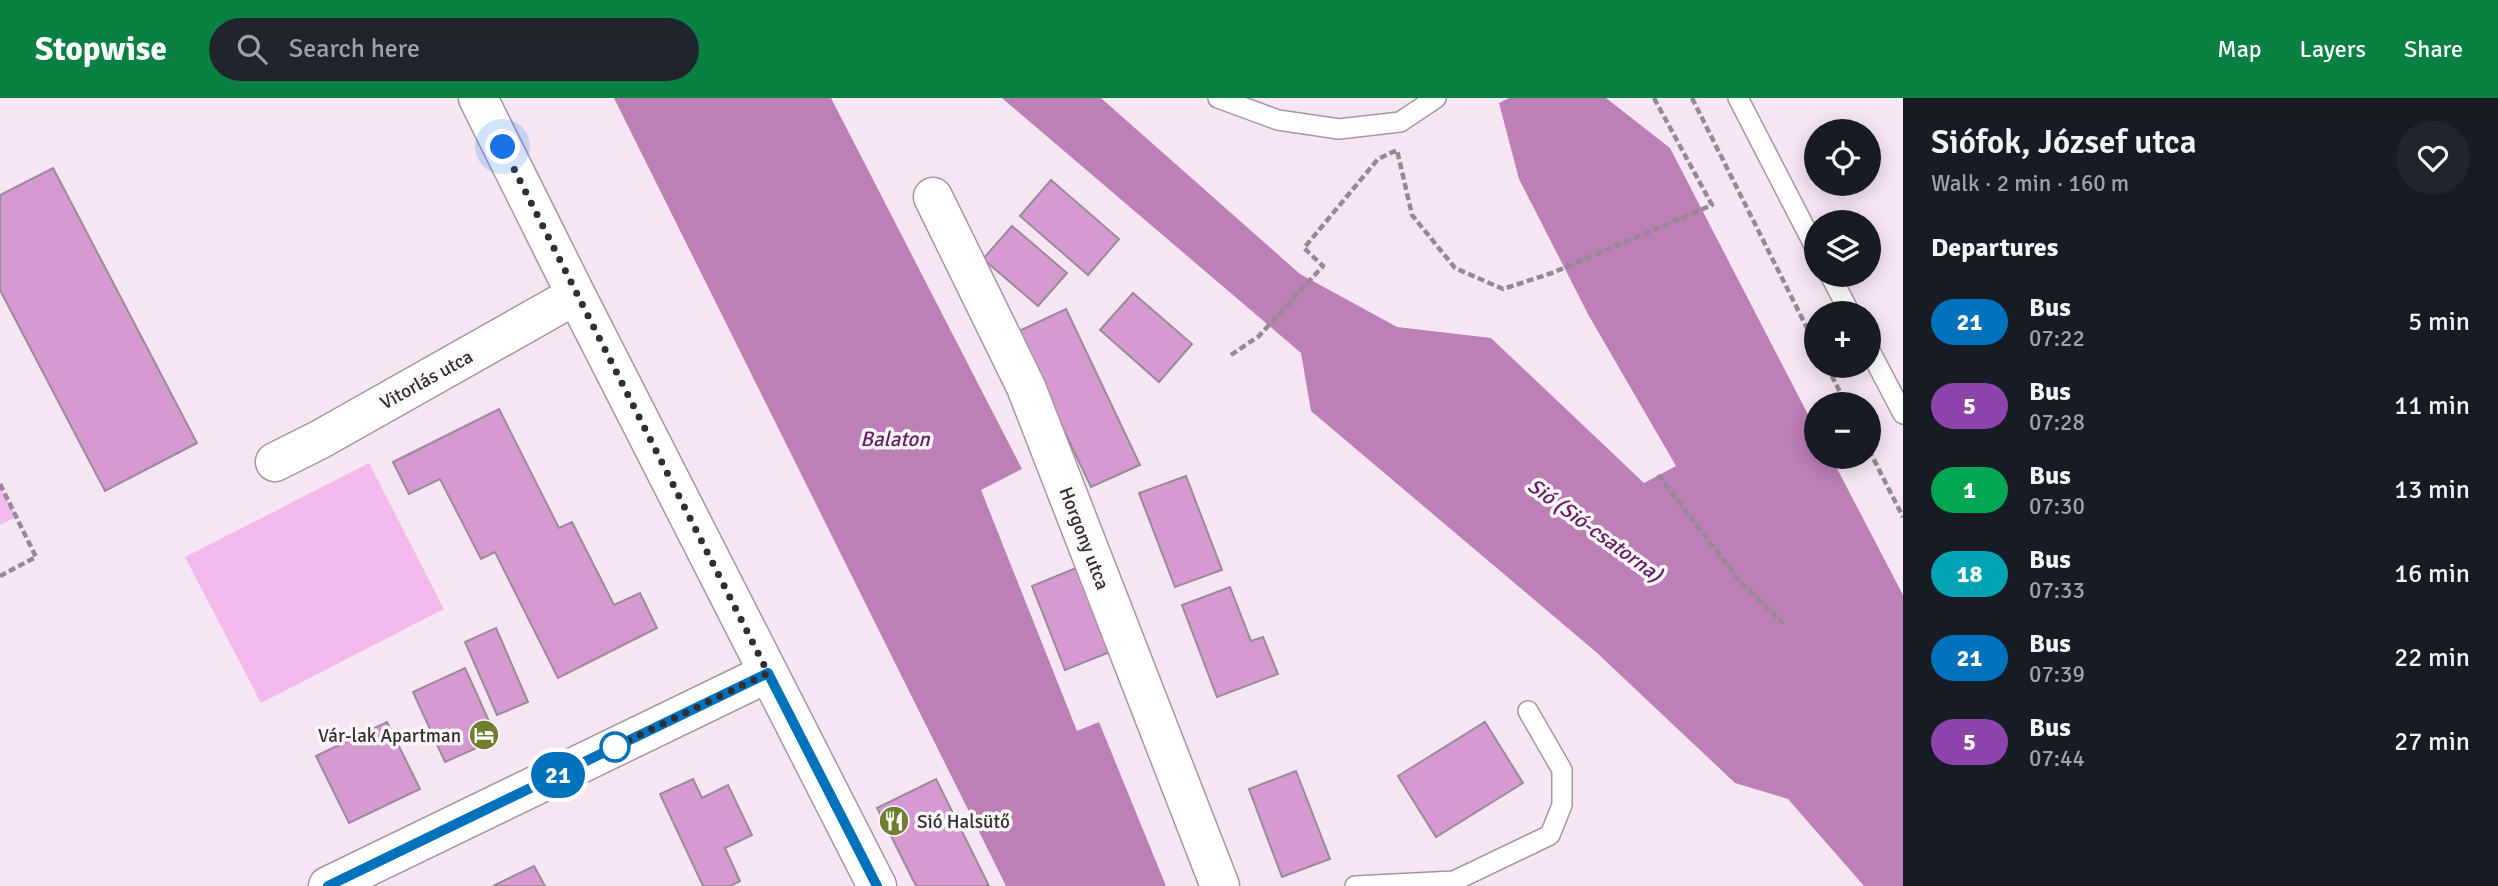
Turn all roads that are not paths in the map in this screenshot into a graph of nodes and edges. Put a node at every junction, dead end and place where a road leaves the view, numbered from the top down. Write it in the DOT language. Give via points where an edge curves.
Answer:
graph roads {
  1 [pos="478,98"];
  2 [pos="1218,98"];
  3 [pos="1436,98"];
  4 [pos="1738,98"];
  5 [pos="933,197"];
  6 [pos="1804,225"];
  7 [pos="576,295"];
  8 [pos="1881,372"];
  9 [pos="1903,414"];
  10 [pos="275,462"];
  11 [pos="768,673"];
  12 [pos="1528,711"];
  13 [pos="328,886"];
  14 [pos="877,886"];
  15 [pos="1220,886"];
  16 [pos="1355,886"];
  1 -- 7 [label="street"];
  2 -- 3 [label="lane" via="1278,120 1339,129 1400,122"];
  4 -- 6 [label="lane"];
  5 -- 15 [label="street, Horgony utca" via="1026,387"];
  7 -- 10 [label="street, Vitorlás utca"];
  7 -- 11 [label="street"];
  8 -- 9 [label="lane"];
  11 -- 13 [label="street"];
  11 -- 14 [label="street"];
  12 -- 16 [label="lane" via="1562,770 1562,805 1549,835 1454,881"];
}
